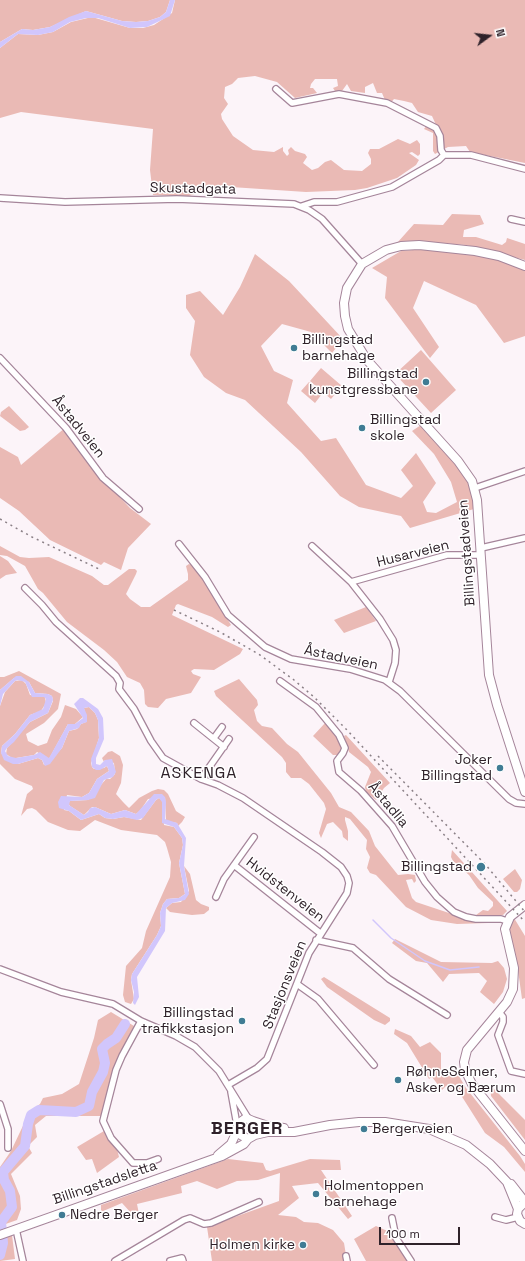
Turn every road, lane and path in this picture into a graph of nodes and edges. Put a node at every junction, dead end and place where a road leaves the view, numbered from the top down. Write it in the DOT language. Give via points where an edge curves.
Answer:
graph roads {
  1 [pos="276,89"];
  2 [pos="444,155"];
  3 [pos="525,169"];
  4 [pos="0,198"];
  5 [pos="302,206"];
  6 [pos="510,219"];
  7 [pos="525,222"];
  8 [pos="362,264"];
  9 [pos="525,266"];
  10 [pos="0,358"];
  11 [pos="525,471"];
  12 [pos="475,488"];
  13 [pos="139,509"];
  14 [pos="525,538"];
  15 [pos="179,544"];
  16 [pos="312,546"];
  17 [pos="481,552"];
  18 [pos="351,582"];
  19 [pos="25,588"];
  20 [pos="280,681"];
  21 [pos="389,682"];
  22 [pos="194,723"];
  23 [pos="222,727"];
  24 [pos="214,738"];
  25 [pos="229,739"];
  26 [pos="224,747"];
  27 [pos="201,779"];
  28 [pos="525,792"];
  29 [pos="525,804"];
  30 [pos="254,837"];
  31 [pos="234,865"];
  32 [pos="216,897"];
  33 [pos="525,905"];
  34 [pos="507,921"];
  35 [pos="320,933"];
  36 [pos="316,940"];
  37 [pos="0,969"];
  38 [pos="297,984"];
  39 [pos="499,1012"];
  40 [pos="447,1015"];
  41 [pos="139,1020"];
  42 [pos="374,1065"];
  43 [pos="525,1074"];
  44 [pos="228,1085"];
  45 [pos="231,1092"];
  46 [pos="0,1104"];
  47 [pos="251,1120"];
  48 [pos="313,1127"];
  49 [pos="237,1128"];
  50 [pos="251,1137"];
  51 [pos="8,1148"];
  52 [pos="525,1151"];
  53 [pos="213,1158"];
  54 [pos="158,1159"];
  55 [pos="507,1182"];
  56 [pos="259,1202"];
  57 [pos="525,1202"];
  58 [pos="518,1213"];
  59 [pos="495,1217"];
  60 [pos="392,1218"];
  61 [pos="525,1224"];
  62 [pos="16,1228"];
  63 [pos="3,1233"];
  64 [pos="23,1261"];
  65 [pos="115,1261"];
  66 [pos="170,1261"];
  67 [pos="183,1261"];
  68 [pos="411,1261"];
  1 -- 2 [label="street" via="292,103 339,94 380,101 393,106 436,128"];
  2 -- 3 [label="street" via="471,155"];
  2 -- 5 [label="street" via="440,160 392,187 337,202 314,202"];
  4 -- 5 [label="street, Skustadgata" via="65,202 199,199 277,202"];
  5 -- 8 [label="street, Skustadgata" via="326,222"];
  6 -- 7 [label="street"];
  8 -- 9 [label="main road, Billingstadveien" via="386,250 419,244 475,251 499,256"];
  8 -- 12 [label="main road, Billingstadveien" via="347,288 344,303 344,316 354,341 380,375 458,461"];
  10 -- 13 [label="street, Åstadveien" via="66,428 103,478"];
  11 -- 12 [label="street"];
  12 -- 17 [label="main road, Billingstadveien"];
  14 -- 17 [label="street, Husarveien"];
  15 -- 21 [label="street, Åstadveien" via="205,577 228,616 265,646 291,659 362,672"];
  16 -- 18 [label="street"];
  17 -- 18 [label="street, Husarveien" via="447,556"];
  17 -- 28 [label="main road, Billingstadveien" via="488,675"];
  18 -- 21 [label="street" via="393,640 396,663"];
  19 -- 27 [label="street" via="56,622 116,676 120,683 119,689 134,709 158,752 176,766"];
  20 -- 34 [label="street, Åstadlia" via="316,707 339,735 345,748 337,760 339,772 361,791 392,826 425,882 437,897 454,912"];
  21 -- 29 [label="street, Åstadveien" via="509,799"];
  22 -- 24 [label="street"];
  23 -- 24 [label="street"];
  24 -- 26 [label="street"];
  25 -- 26 [label="street"];
  26 -- 27 [label="street"];
  27 -- 35 [label="street, Stasjonsveien" via="232,792 271,816 337,863 346,873 349,880 346,895"];
  30 -- 31 [label="street, Hvidstenveien"];
  31 -- 32 [label="street, Hvidstenveien"];
  31 -- 35 [label="street, Hvidstenveien"];
  33 -- 34 [label="main road"];
  34 -- 39 [label="main road" via="505,929 515,976 513,990"];
  35 -- 36 [label="street, Stasjonsveien"];
  36 -- 38 [label="street, Stasjonsveien"];
  36 -- 40 [label="street, Hvidstenveien" via="353,948 389,979"];
  37 -- 41 [label="street" via="61,992 113,1004"];
  38 -- 42 [label="street" via="318,999"];
  38 -- 44 [label="street, Stasjonsveien" via="267,1059"];
  39 -- 43 [label="street" via="503,1022 498,1035 507,1060 512,1071"];
  39 -- 52 [label="main road" via="467,1050 465,1070 472,1084"];
  41 -- 44 [label="street" via="195,1047 219,1071"];
  41 -- 54 [label="street" via="119,1063 103,1121 112,1138 133,1164"];
  44 -- 45 [label="street"];
  45 -- 47 [label="street"];
  45 -- 49 [label="street"];
  46 -- 51 [label="street" via="8,1129"];
  47 -- 48 [label="main road, Billingstadsletta" via="280,1128"];
  47 -- 49 [label="main road" via="241,1120"];
  47 -- 50 [label="main road" via="257,1129"];
  48 -- 50 [label="main road, Billingstadsletta" via="294,1132 268,1132"];
  48 -- 55 [label="main road, Billingstadsletta" via="371,1122 429,1129 471,1148"];
  49 -- 50 [label="main road" via="241,1137"];
  49 -- 53 [label="main road, Billingstadsletta" via="230,1144"];
  50 -- 53 [label="main road, Billingstadsletta" via="233,1151"];
  53 -- 62 [label="main road, Billingstadsletta"];
  55 -- 57 [label="main road, Billingstadsletta"];
  55 -- 58 [label="main road, Billingstadsletta"];
  56 -- 65 [label="street" via="211,1223 204,1224 190,1218 184,1220"];
  57 -- 58 [label="main road"];
  58 -- 59 [label="street" via="506,1220"];
  58 -- 61 [label="main road"];
  60 -- 68 [label="street" via="396,1238"];
  62 -- 63 [label="main road, Billingstadsletta"];
  62 -- 64 [label="street"];
  66 -- 67 [label="street" via="182,1258"];
}
